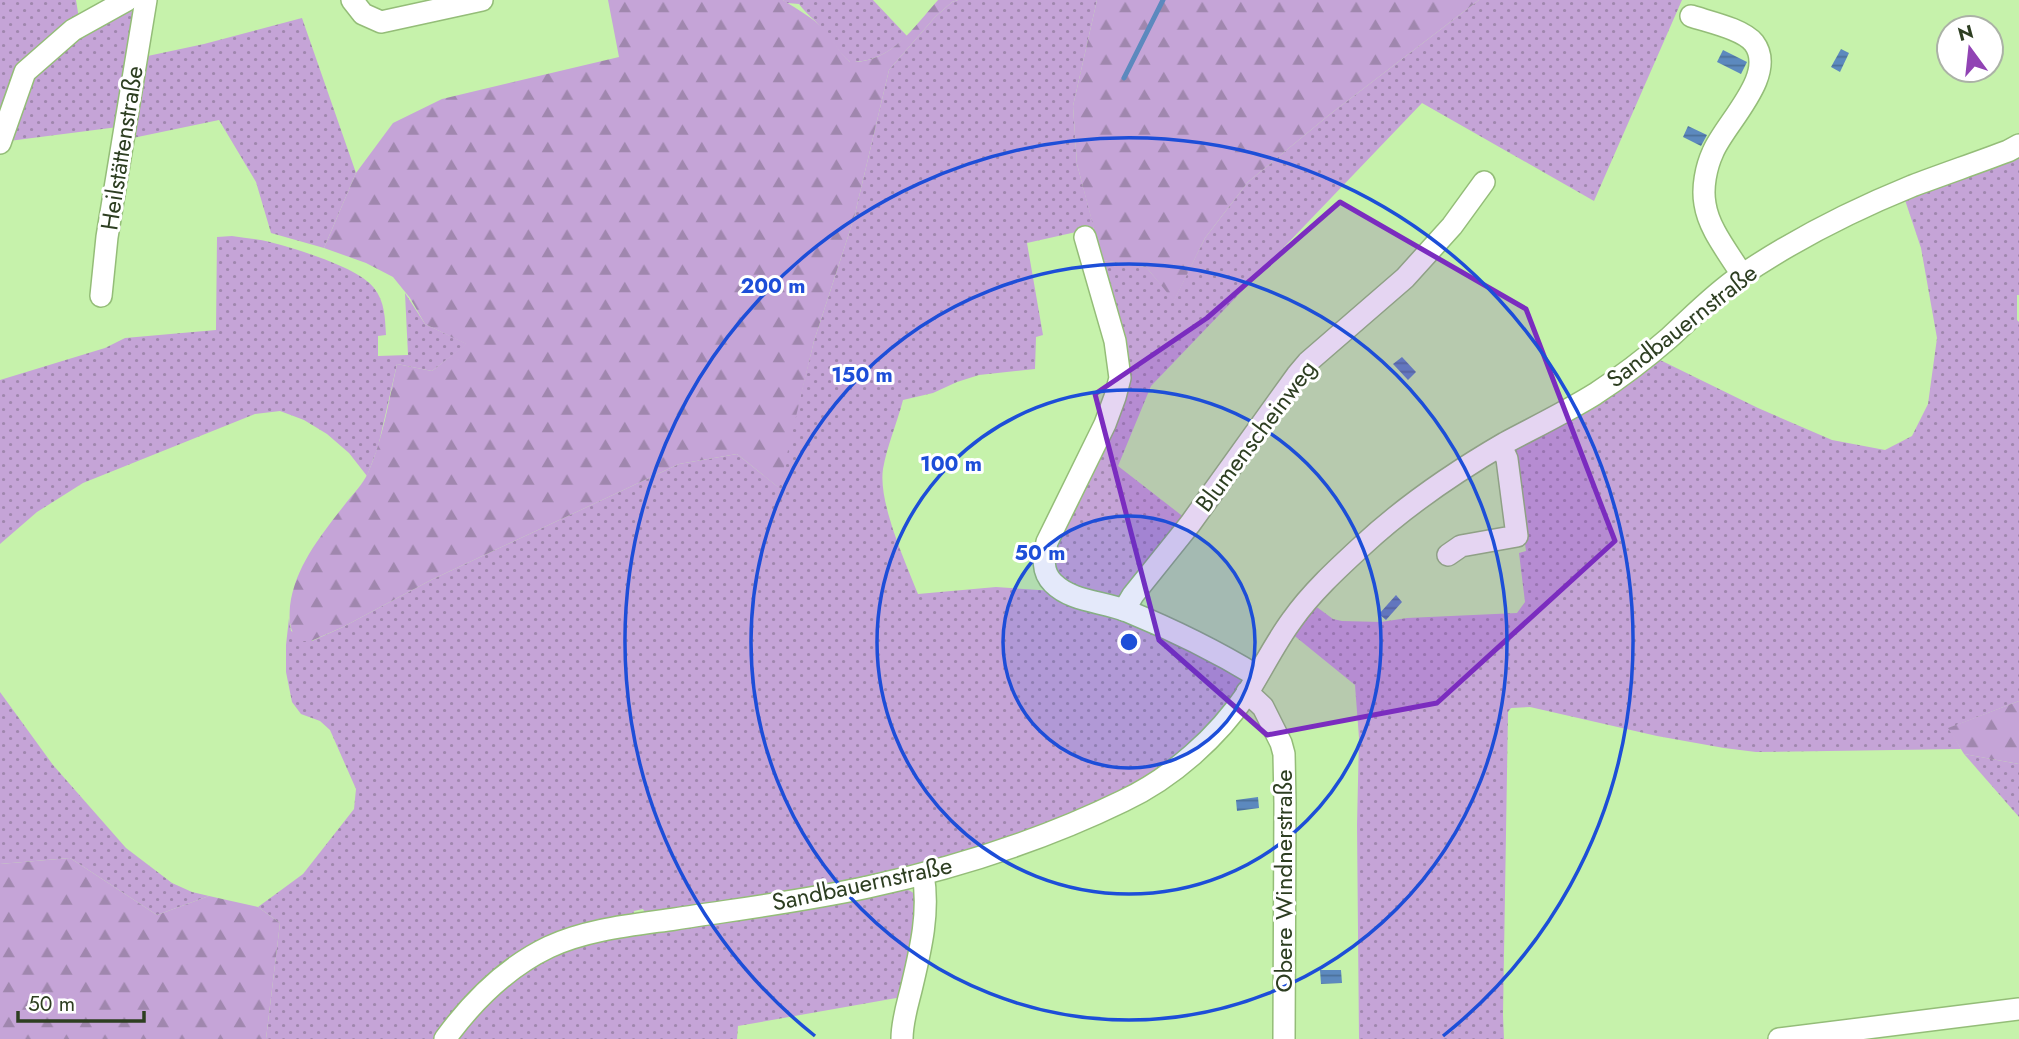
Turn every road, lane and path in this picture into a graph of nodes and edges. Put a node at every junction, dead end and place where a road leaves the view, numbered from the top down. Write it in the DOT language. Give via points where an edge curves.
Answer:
graph roads {
  1 [pos="127,0"];
  2 [pos="146,0"];
  3 [pos="352,0"];
  4 [pos="482,0"];
  5 [pos="1691,16"];
  6 [pos="0,143"];
  7 [pos="2019,145"];
  8 [pos="1484,182"];
  9 [pos="1084,237"];
  10 [pos="1742,275"];
  11 [pos="101,296"];
  12 [pos="1501,446"];
  13 [pos="1448,555"];
  14 [pos="1124,610"];
  15 [pos="1252,684"];
  16 [pos="923,874"];
  17 [pos="2019,1009"];
  18 [pos="445,1039"];
  19 [pos="902,1039"];
  20 [pos="1284,1039"];
  21 [pos="1779,1039"];
  1 -- 6 [label="street" via="73,30 25,72"];
  2 -- 11 [label="street, Heilstättenstraße"];
  3 -- 4 [label="street" via="363,14 381,22"];
  5 -- 10 [label="street" via="1738,32 1754,43 1762,59 1758,78 1713,151 1704,184 1711,225"];
  7 -- 10 [label="street, Sandbauernstraße" via="1875,202"];
  8 -- 14 [label="street, Blumenscheinweg" via="1405,278 1302,368"];
  9 -- 14 [label="street" via="1115,341 1120,378 1105,424 1047,542 1044,570 1062,591"];
  10 -- 12 [label="street, Sandbauernstraße" via="1632,369"];
  12 -- 13 [label="street" via="1507,459 1517,536 1461,546"];
  12 -- 15 [label="street, Sandbauernstraße" via="1405,510 1363,545 1296,615"];
  14 -- 15 [label="street" via="1221,655"];
  15 -- 16 [label="street, Sandbauernstraße" via="1202,746 1165,777 1128,799 1068,826"];
  15 -- 20 [label="street, Obere Windnerstraße" via="1284,754"];
  16 -- 18 [label="street, Sandbauernstraße" via="778,903 590,932 549,947 514,967 486,991"];
  16 -- 19 [label="street" via="925,915"];
  17 -- 21 [label="street"];
}
